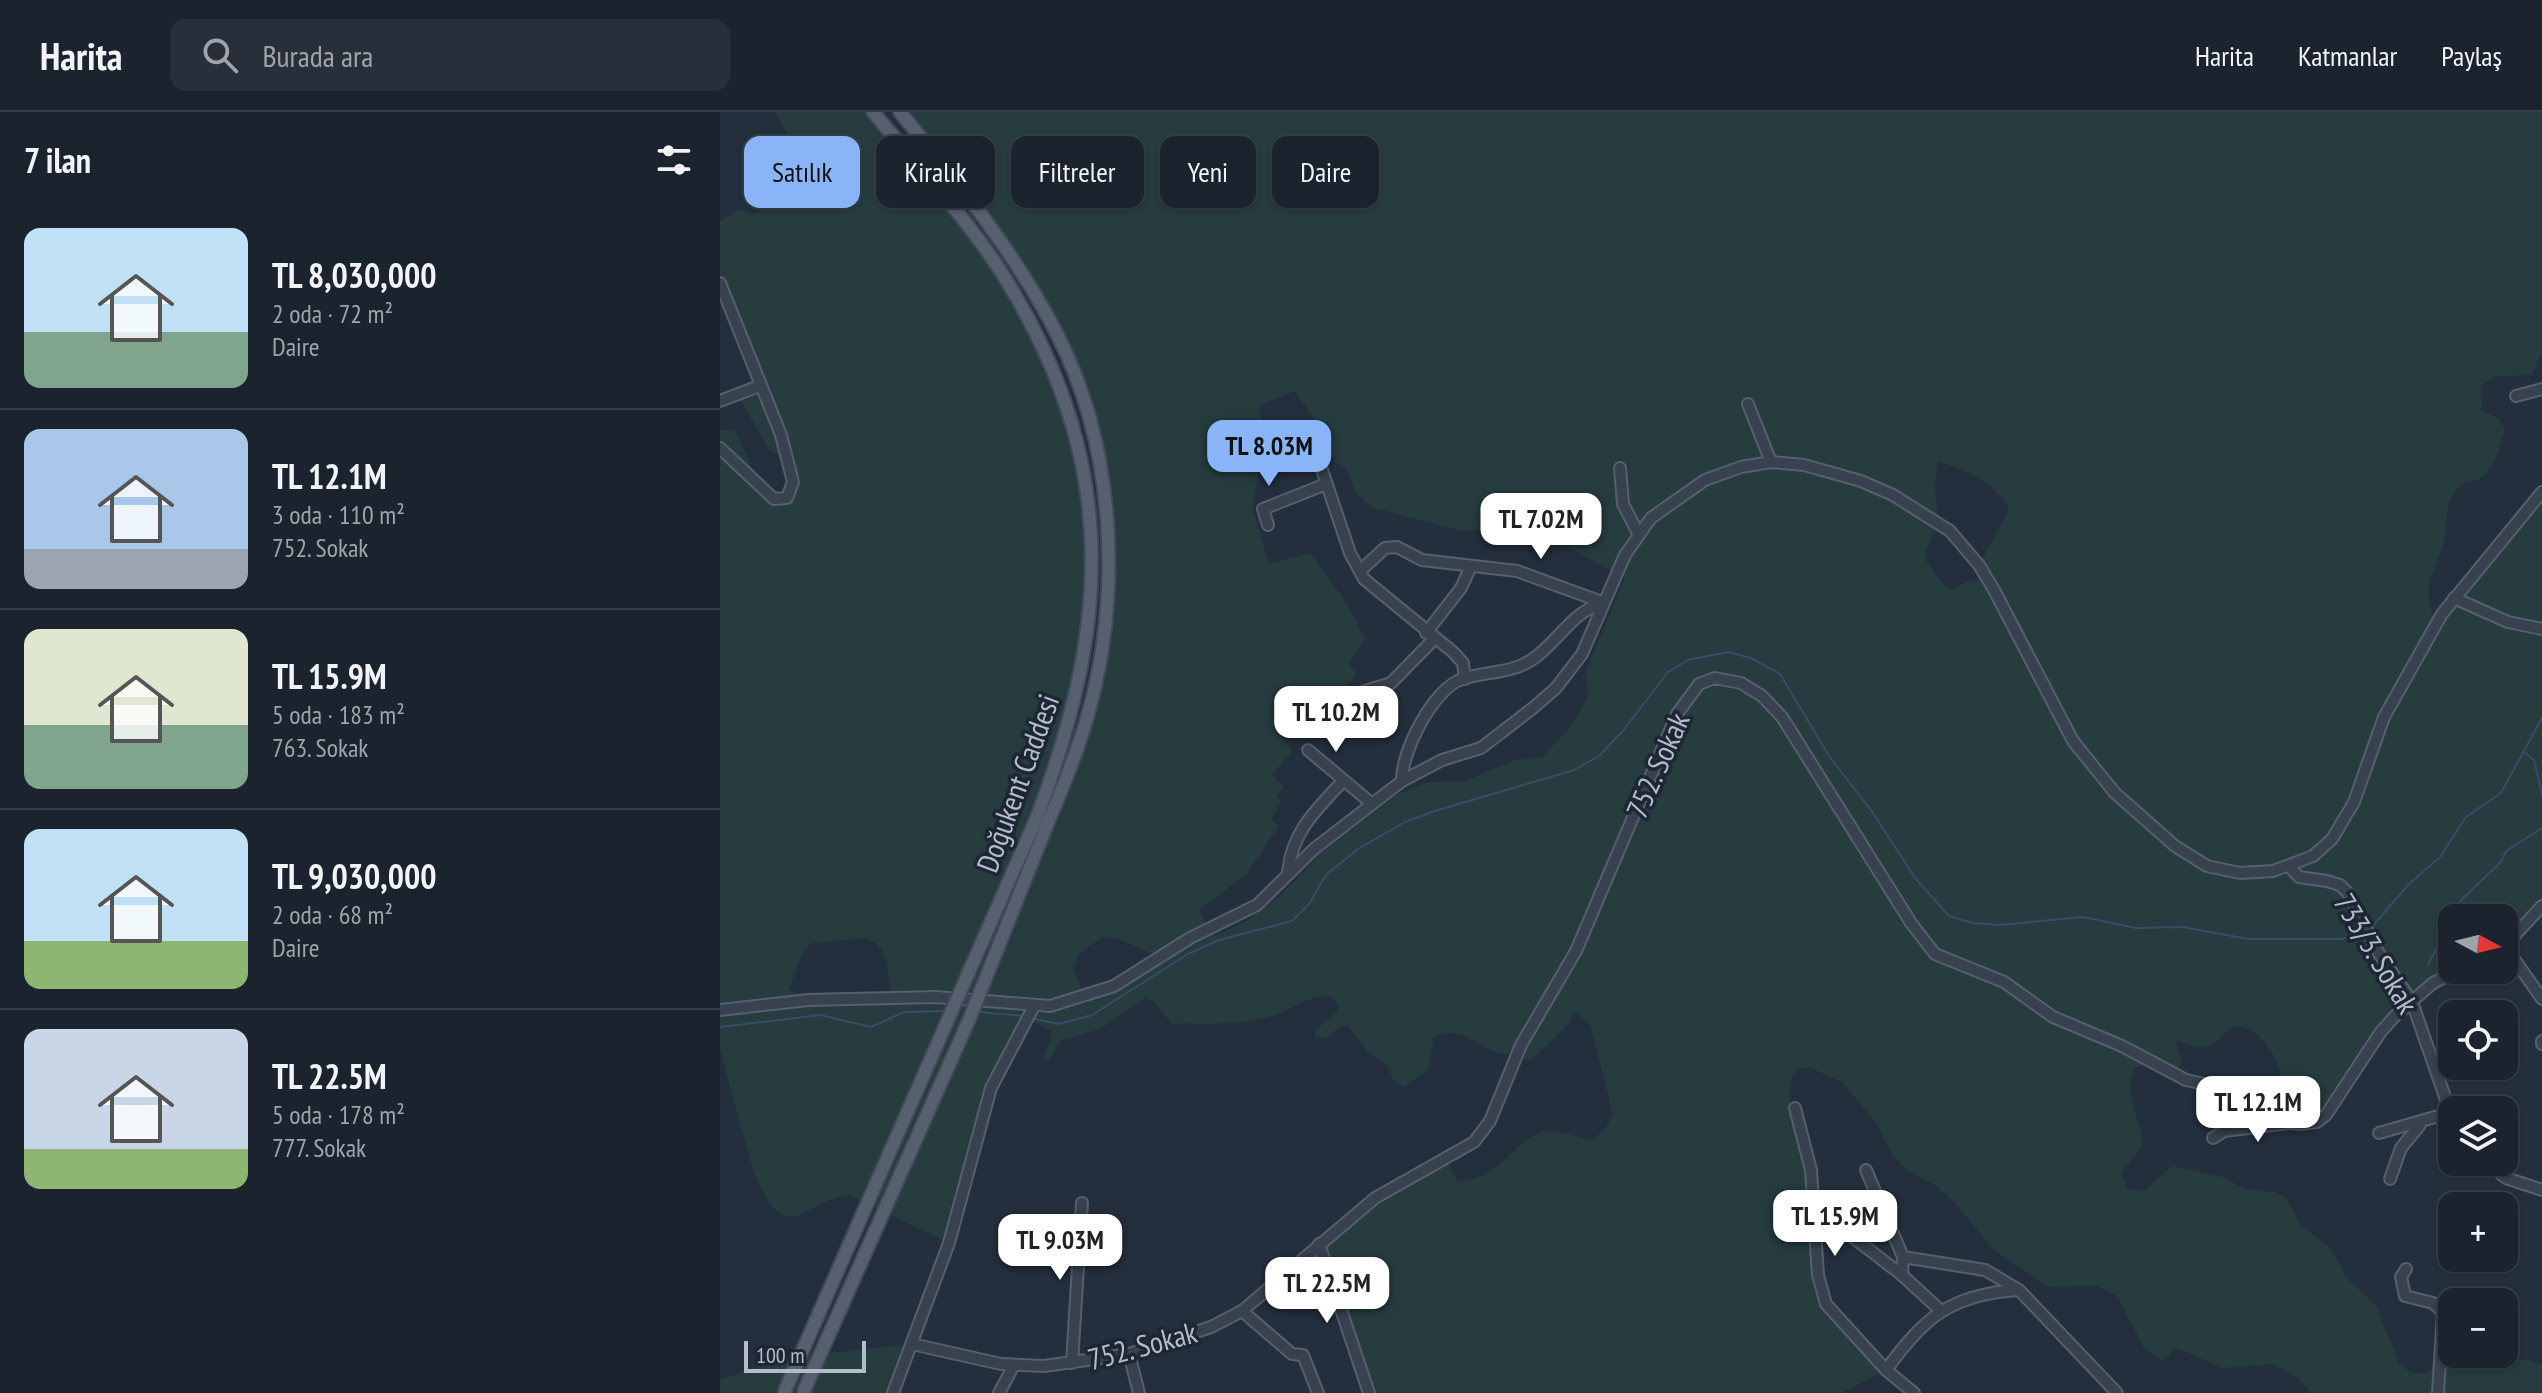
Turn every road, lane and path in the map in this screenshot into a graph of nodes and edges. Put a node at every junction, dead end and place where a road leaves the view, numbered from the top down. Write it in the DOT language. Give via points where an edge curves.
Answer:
graph roads {
  1 [pos="873,112"];
  2 [pos="900,112"];
  3 [pos="720,283"];
  4 [pos="759,386"];
  5 [pos="2542,389"];
  6 [pos="2516,396"];
  7 [pos="720,401"];
  8 [pos="1748,404"];
  9 [pos="720,448"];
  10 [pos="1317,455"];
  11 [pos="1771,462"];
  12 [pos="1620,468"];
  13 [pos="1326,484"];
  14 [pos="2542,492"];
  15 [pos="1268,525"];
  16 [pos="1638,533"];
  17 [pos="1471,566"];
  18 [pos="1360,571"];
  19 [pos="2454,598"];
  20 [pos="1604,603"];
  21 [pos="2542,629"];
  22 [pos="1430,636"];
  23 [pos="1465,679"];
  24 [pos="1343,719"];
  25 [pos="1308,750"];
  26 [pos="1402,781"];
  27 [pos="1342,782"];
  28 [pos="1371,803"];
  29 [pos="1043,818"];
  30 [pos="2289,866"];
  31 [pos="1288,872"];
  32 [pos="2542,906"];
  33 [pos="2518,931"];
  34 [pos="2518,966"];
  35 [pos="2438,980"];
  36 [pos="2542,999"];
  37 [pos="2412,1002"];
  38 [pos="1034,1006"];
  39 [pos="720,1010"];
  40 [pos="2444,1096"];
  41 [pos="1795,1108"];
  42 [pos="2438,1119"];
  43 [pos="2290,1123"];
  44 [pos="2422,1123"];
  45 [pos="2379,1133"];
  46 [pos="2213,1138"];
  47 [pos="1866,1170"];
  48 [pos="2503,1176"];
  49 [pos="2390,1179"];
  50 [pos="2542,1190"];
  51 [pos="1082,1203"];
  52 [pos="1816,1209"];
  53 [pos="1319,1244"];
  54 [pos="1903,1257"];
  55 [pos="2406,1269"];
  56 [pos="1902,1275"];
  57 [pos="2019,1290"];
  58 [pos="1242,1311"];
  59 [pos="1941,1311"];
  60 [pos="912,1344"];
  61 [pos="1129,1354"];
  62 [pos="1072,1363"];
  63 [pos="1014,1365"];
  64 [pos="1886,1370"];
  65 [pos="784,1393"];
  66 [pos="803,1393"];
  67 [pos="893,1393"];
  68 [pos="999,1393"];
  69 [pos="1139,1393"];
  70 [pos="1318,1393"];
  71 [pos="1369,1393"];
  72 [pos="1914,1393"];
  73 [pos="2117,1393"];
  74 [pos="2438,1393"];
  1 -- 29 [label="main road, Doğukent Caddesi" via="1013,291 1042,345 1079,450 1092,553 1090,615 1073,713"];
  2 -- 29 [label="main road, Doğukent Caddesi" via="982,212 1026,279 1058,337 1095,446 1106,510 1106,617 1088,717"];
  3 -- 4 [label="street"];
  4 -- 7 [label="street"];
  4 -- 9 [label="street" via="790,466 787,498 774,499"];
  5 -- 6 [label="street"];
  8 -- 11 [label="street"];
  10 -- 13 [label="street"];
  11 -- 16 [label="street" via="1705,480 1667,503"];
  11 -- 30 [label="street" via="1861,481 1950,531 1994,590 2073,741 2115,793 2175,846 2207,866 2256,873"];
  12 -- 16 [label="street" via="1623,504"];
  13 -- 15 [label="street" via="1263,509"];
  13 -- 18 [label="street"];
  14 -- 19 [label="street"];
  16 -- 20 [label="street"];
  17 -- 18 [label="street" via="1422,560 1390,547"];
  17 -- 20 [label="street" via="1517,571"];
  17 -- 22 [label="street"];
  18 -- 22 [label="street" via="1369,587"];
  19 -- 21 [label="street" via="2508,622"];
  19 -- 30 [label="street" via="2384,717 2344,822 2322,850"];
  20 -- 23 [label="street" via="1589,606 1518,669"];
  20 -- 26 [label="street" via="1582,654 1556,688 1481,748"];
  22 -- 23 [label="street" via="1463,663"];
  22 -- 24 [label="street" via="1391,683 1349,696"];
  23 -- 26 [label="street" via="1445,692 1409,741"];
  25 -- 27 [label="street"];
  26 -- 28 [label="street"];
  27 -- 28 [label="street"];
  27 -- 31 [label="street" via="1300,830 1290,848"];
  28 -- 31 [label="street"];
  29 -- 65 [label="main road, Doğukent Caddesi, bridge"];
  29 -- 66 [label="main road, Doğukent Caddesi, bridge" via="969,1020"];
  30 -- 37 [label="street, 733/3. Sokak" via="2299,877 2340,885"];
  31 -- 38 [label="street" via="1257,905 1190,938 1114,986"];
  32 -- 33 [label="street"];
  34 -- 36 [label="street"];
  35 -- 37 [label="street"];
  37 -- 40 [label="street, 733/3. Sokak"];
  37 -- 43 [label="street" via="2380,1033 2326,1115 2308,1124"];
  38 -- 39 [label="street" via="936,997 808,1000"];
  38 -- 60 [label="street" via="991,1088 964,1194"];
  41 -- 52 [label="street"];
  42 -- 44 [label="street"];
  43 -- 46 [label="street" via="2224,1131"];
  43 -- 53 [label="street, 752. Sokak" via="2260,1098 2179,1078 2053,1017 2004,982 1931,951 1782,717 1749,688 1715,678 1699,684 1677,714 1576,951 1521,1045 1483,1134 1375,1198"];
  44 -- 45 [label="street"];
  44 -- 49 [label="street" via="2401,1148"];
  47 -- 54 [label="street"];
  48 -- 50 [label="street"];
  51 -- 62 [label="street"];
  52 -- 56 [label="street"];
  52 -- 64 [label="street" via="1818,1275 1826,1304"];
  53 -- 58 [label="street, 752. Sokak"];
  53 -- 71 [label="street"];
  54 -- 56 [label="street"];
  54 -- 57 [label="street" via="1985,1270"];
  55 -- 74 [label="street" via="2401,1277 2405,1296 2433,1303 2443,1312"];
  56 -- 59 [label="street"];
  57 -- 59 [label="street" via="1968,1296"];
  57 -- 73 [label="street"];
  58 -- 61 [label="street, 752. Sokak"];
  58 -- 70 [label="street" via="1292,1354 1303,1355"];
  59 -- 64 [label="street"];
  60 -- 63 [label="street, 752. Sokak"];
  60 -- 67 [label="street"];
  61 -- 62 [label="street, 752. Sokak"];
  61 -- 69 [label="street"];
  62 -- 63 [label="street, 752. Sokak"];
  63 -- 68 [label="street"];
  64 -- 72 [label="street"];
}
